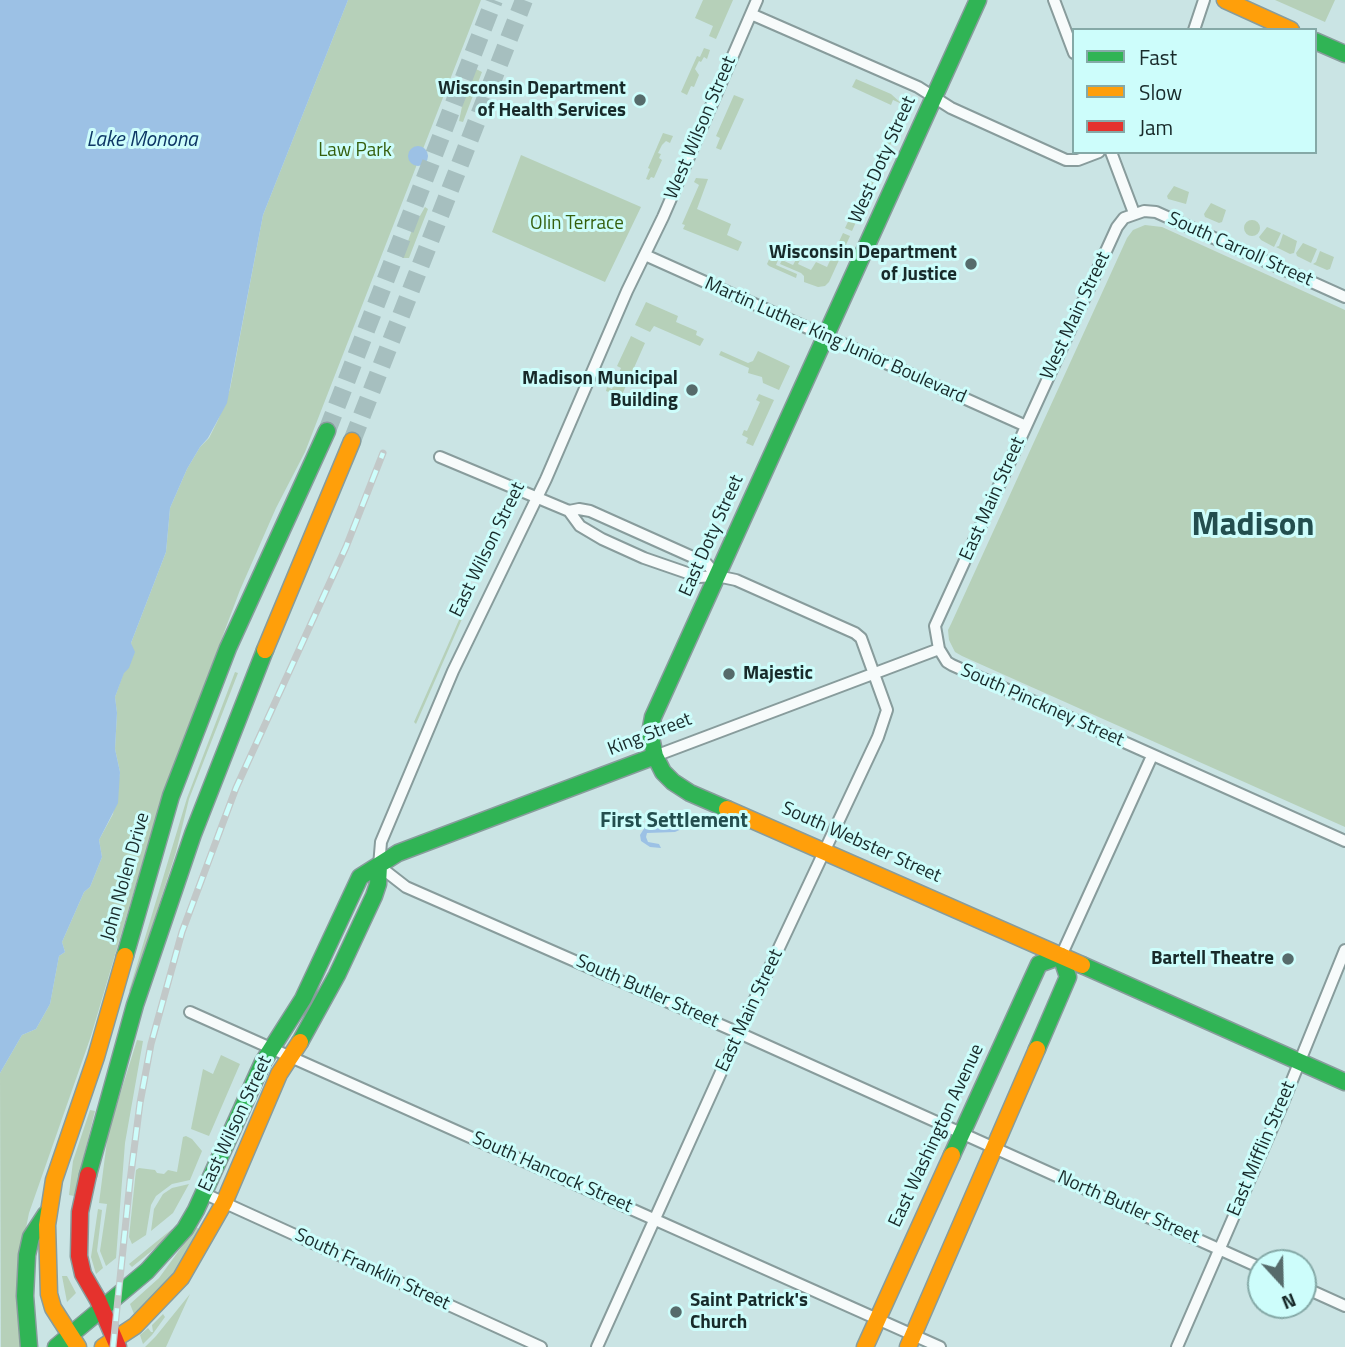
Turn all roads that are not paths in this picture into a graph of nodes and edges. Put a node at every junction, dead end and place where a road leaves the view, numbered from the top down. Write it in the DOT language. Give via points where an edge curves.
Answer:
graph roads {
  1 [pos="757,0"];
  2 [pos="978,0"];
  3 [pos="1054,0"];
  4 [pos="1204,0"];
  5 [pos="1225,0"];
  6 [pos="751,14"];
  7 [pos="1195,28"];
  8 [pos="1287,28"];
  9 [pos="1317,42"];
  10 [pos="1072,48"];
  11 [pos="1345,54"];
  12 [pos="934,97"];
  13 [pos="1094,154"];
  14 [pos="1112,154"];
  15 [pos="1134,213"];
  16 [pos="645,255"];
  17 [pos="1345,296"];
  18 [pos="826,336"];
  19 [pos="1026,426"];
  20 [pos="327,431"];
  21 [pos="352,441"];
  22 [pos="440,457"];
  23 [pos="536,498"];
  24 [pos="569,511"];
  25 [pos="717,576"];
  26 [pos="939,649"];
  27 [pos="874,674"];
  28 [pos="655,756"];
  29 [pos="1152,756"];
  30 [pos="1345,841"];
  31 [pos="826,850"];
  32 [pos="379,866"];
  33 [pos="1345,950"];
  34 [pos="1061,956"];
  35 [pos="190,1012"];
  36 [pos="739,1033"];
  37 [pos="272,1048"];
  38 [pos="290,1056"];
  39 [pos="1298,1062"];
  40 [pos="1345,1082"];
  41 [pos="961,1133"];
  42 [pos="995,1147"];
  43 [pos="203,1194"];
  44 [pos="224,1203"];
  45 [pos="48,1212"];
  46 [pos="654,1219"];
  47 [pos="1220,1250"];
  48 [pos="1247,1262"];
  49 [pos="1317,1293"];
  50 [pos="1345,1306"];
  51 [pos="102,1308"];
  52 [pos="876,1320"];
  53 [pos="74,1341"];
  54 [pos="910,1341"];
  55 [pos="112,1344"];
  56 [pos="29,1347"];
  57 [pos="55,1347"];
  58 [pos="541,1347"];
  59 [pos="597,1347"];
  60 [pos="865,1347"];
  61 [pos="940,1347"];
  62 [pos="1177,1347"];
  1 -- 6 [label="street, West Wilson Street"];
  2 -- 12 [label="street, West Doty Street"];
  3 -- 10 [label="street"];
  4 -- 7 [label="street"];
  5 -- 8 [label="street"];
  6 -- 12 [label="street"];
  6 -- 16 [label="street, West Wilson Street"];
  9 -- 11 [label="street"];
  12 -- 13 [label="street" via="1066,160"];
  12 -- 18 [label="street, West Doty Street"];
  14 -- 15 [label="street"];
  15 -- 17 [label="street, South Carroll Street" via="1156,212"];
  15 -- 19 [label="street, West Main Street" via="1117,227"];
  16 -- 18 [label="street, Martin Luther King Junior Boulevard"];
  16 -- 23 [label="street, East Wilson Street"];
  18 -- 19 [label="street, Martin Luther King Junior Boulevard"];
  18 -- 25 [label="street, East Doty Street"];
  19 -- 26 [label="street, East Main Street" via="935,626"];
  20 -- 45 [label="street, John Nolen Drive" via="228,648 171,796"];
  21 -- 51 [label="street" via="193,834 131,1017 80,1212 79,1263"];
  22 -- 23 [label="street"];
  23 -- 24 [label="street"];
  23 -- 32 [label="street, East Wilson Street" via="431,722 381,842"];
  24 -- 25 [label="street" via="590,511 706,563"];
  24 -- 25 [label="street" via="580,526 621,548 699,578"];
  25 -- 27 [label="street" via="736,580 859,635"];
  25 -- 28 [label="street, East Doty Street" via="651,722"];
  26 -- 27 [label="street, King Street"];
  26 -- 29 [label="street, South Pinckney Street" via="952,665"];
  27 -- 28 [label="street, King Street"];
  27 -- 31 [label="street, East Main Street" via="887,715"];
  28 -- 31 [label="street, South Webster Street" via="663,772 681,788"];
  28 -- 32 [label="street, King Street" via="398,853"];
  29 -- 30 [label="street, South Pinckney Street"];
  29 -- 34 [label="street"];
  31 -- 34 [label="street, South Webster Street"];
  31 -- 36 [label="street, East Main Street"];
  32 -- 36 [label="street, South Butler Street" via="406,887"];
  32 -- 37 [label="street, East Wilson Street" via="360,877 303,999"];
  32 -- 38 [label="street, East Wilson Street" via="374,896 321,1007"];
  33 -- 39 [label="street, East Mifflin Street"];
  34 -- 39 [label="street, South Webster Street"];
  34 -- 41 [label="street, East Washington Avenue" via="1039,964"];
  34 -- 42 [label="street" via="1068,977"];
  35 -- 37 [label="street, South Hancock Street"];
  36 -- 41 [label="street, South Butler Street"];
  36 -- 46 [label="street, East Main Street"];
  37 -- 38 [label="street, South Hancock Street"];
  37 -- 43 [label="street, East Wilson Street"];
  38 -- 44 [label="street, East Wilson Street"];
  38 -- 46 [label="street, South Hancock Street"];
  39 -- 40 [label="street, South Webster Street"];
  39 -- 47 [label="street, East Mifflin Street"];
  41 -- 42 [label="street, South Butler Street"];
  41 -- 52 [label="street, East Washington Avenue"];
  42 -- 47 [label="street, North Butler Street"];
  42 -- 54 [label="street"];
  43 -- 44 [label="street, South Franklin Street"];
  43 -- 51 [label="street, East Wilson Street" via="165,1253"];
  44 -- 55 [label="street, East Wilson Street" via="181,1278"];
  44 -- 58 [label="street, South Franklin Street"];
  45 -- 53 [label="street, John Nolen Drive" via="49,1294"];
  45 -- 56 [label="street" via="31,1237 27,1255"];
  46 -- 52 [label="street, South Hancock Street"];
  46 -- 59 [label="street, East Main Street"];
  47 -- 48 [label="street, North Butler Street"];
  47 -- 62 [label="street, East Mifflin Street"];
  49 -- 50 [label="street"];
  51 -- 53 [label="street, East Wilson Street"];
  51 -- 55 [label="street"];
  52 -- 54 [label="street, South Hancock Street"];
  52 -- 60 [label="street, East Washington Avenue"];
  53 -- 57 [label="street, East Wilson Street"];
  54 -- 61 [label="street, South Hancock Street"];
}
